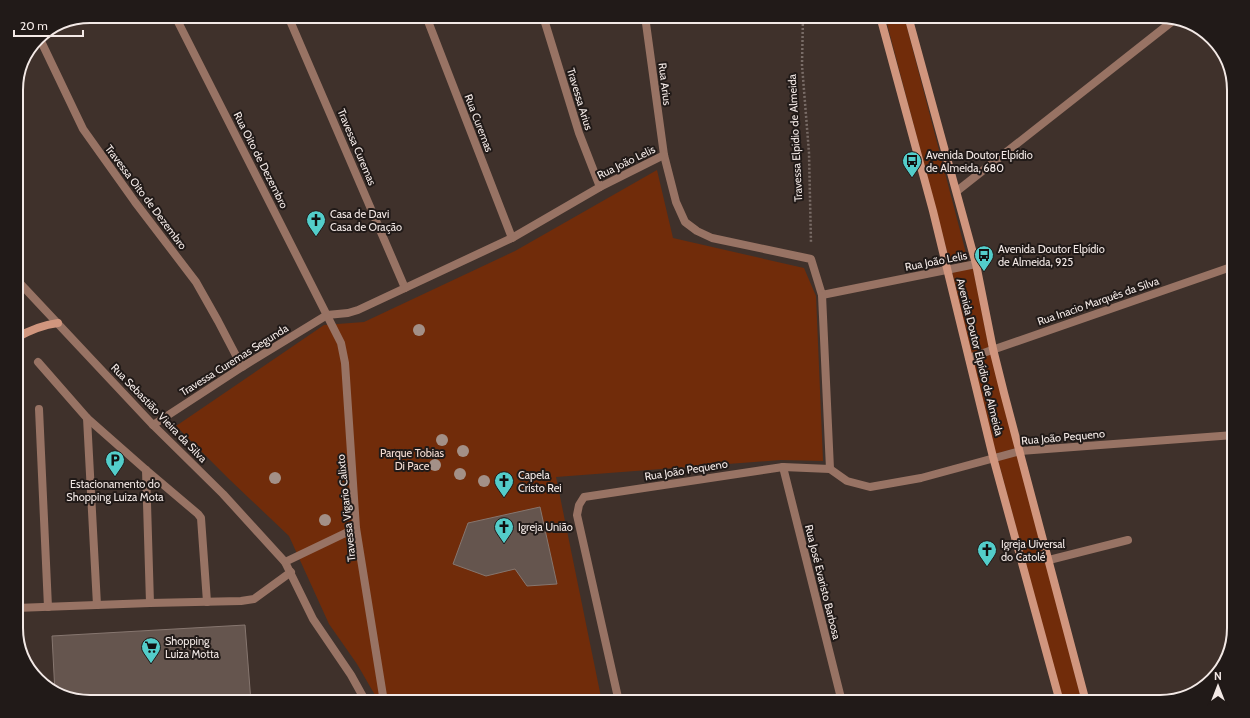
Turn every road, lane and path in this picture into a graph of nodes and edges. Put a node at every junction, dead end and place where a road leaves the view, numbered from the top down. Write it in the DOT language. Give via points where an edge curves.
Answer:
graph roads {
  1 [pos="179,23"];
  2 [pos="291,23"];
  3 [pos="429,23"];
  4 [pos="545,23"];
  5 [pos="647,23"];
  6 [pos="803,23"];
  7 [pos="882,23"];
  8 [pos="910,23"];
  9 [pos="1169,24"];
  10 [pos="42,44"];
  11 [pos="664,155"];
  12 [pos="600,187"];
  13 [pos="957,191"];
  14 [pos="512,238"];
  15 [pos="811,259"];
  16 [pos="976,264"];
  17 [pos="1227,268"];
  18 [pos="948,269"];
  19 [pos="23,286"];
  20 [pos="406,288"];
  21 [pos="822,295"];
  22 [pos="327,315"];
  23 [pos="58,323"];
  24 [pos="23,334"];
  25 [pos="993,349"];
  26 [pos="969,358"];
  27 [pos="38,362"];
  28 [pos="242,367"];
  29 [pos="39,409"];
  30 [pos="87,418"];
  31 [pos="153,425"];
  32 [pos="1227,436"];
  33 [pos="1020,451"];
  34 [pos="993,458"];
  35 [pos="783,467"];
  36 [pos="830,469"];
  37 [pos="146,470"];
  38 [pos="356,528"];
  39 [pos="1128,540"];
  40 [pos="1049,560"];
  41 [pos="286,562"];
  42 [pos="291,572"];
  43 [pos="208,602"];
  44 [pos="150,603"];
  45 [pos="97,605"];
  46 [pos="48,607"];
  47 [pos="23,608"];
  48 [pos="362,695"];
  49 [pos="383,695"];
  50 [pos="617,695"];
  51 [pos="840,695"];
  52 [pos="1058,695"];
  53 [pos="1084,695"];
  1 -- 22 [label="street, Rua Oito de Dezembro"];
  2 -- 20 [label="street, Travessa Curemas"];
  3 -- 14 [label="street, Rua Curemas"];
  4 -- 12 [label="street, Travessa Arius" via="579,133"];
  5 -- 11 [label="street, Rua Arius"];
  6 -- 15 [label="path, Travessa Elpidio de Almeida" via="802,66 809,153"];
  7 -- 18 [label="main road, Avenida Doutor Elpídio de Almeida"];
  8 -- 13 [label="main road, Avenida Doutor Elpídio de Almeida"];
  9 -- 13 [label="street"];
  10 -- 28 [label="street, Travessa Oito de Dezembro" via="83,129 196,282"];
  11 -- 12 [label="street, Rua João Lelis"];
  11 -- 15 [label="street, Rua João Lelis" via="684,222 712,238"];
  12 -- 14 [label="street, Rua João Lelis"];
  13 -- 16 [label="main road, Avenida Doutor Elpídio de Almeida"];
  14 -- 20 [label="street, Rua João Lelis"];
  15 -- 21 [label="street"];
  16 -- 18 [label="street, Rua João Lelis"];
  16 -- 25 [label="main road, Avenida Doutor Elpídio de Almeida"];
  17 -- 25 [label="street, Rua Inacio Marquês da Silva"];
  18 -- 21 [label="street, Rua João Lelis"];
  18 -- 26 [label="main road, Avenida Doutor Elpídio de Almeida"];
  19 -- 23 [label="street, Rua Sebastião Vieira da Silva"];
  20 -- 22 [label="street, Rua João Lelis" via="358,310"];
  21 -- 36 [label="street"];
  22 -- 28 [label="street, Travessa Curemas Segunda"];
  22 -- 38 [label="street, Travessa Vigario Calixto" via="341,343 345,363"];
  23 -- 24 [label="main road" via="44,325"];
  23 -- 31 [label="street, Rua Sebastião Vieira da Silva"];
  25 -- 26 [label="street, Rua Inacio Marquês da Silva"];
  25 -- 33 [label="main road, Avenida Doutor Elpídio de Almeida"];
  26 -- 34 [label="main road, Avenida Doutor Elpídio de Almeida"];
  27 -- 30 [label="street"];
  28 -- 31 [label="street, Travessa Curemas Segunda"];
  29 -- 46 [label="street"];
  30 -- 37 [label="street"];
  30 -- 45 [label="street"];
  31 -- 41 [label="street, Rua Sebastião Vieira da Silva" via="223,494"];
  32 -- 33 [label="street, Rua João Pequeno"];
  33 -- 34 [label="street, Rua João Pequeno"];
  33 -- 40 [label="main road, Avenida Doutor Elpídio de Almeida"];
  34 -- 36 [label="street, Rua João Pequeno" via="921,478 870,487 846,481"];
  34 -- 52 [label="main road, Avenida Doutor Elpídio de Almeida"];
  35 -- 36 [label="street, Rua João Pequeno"];
  35 -- 50 [label="street, Rua João Pequeno" via="584,497 578,505 577,516"];
  35 -- 51 [label="street, Rua José Evaristo Barbosa"];
  37 -- 43 [label="street" via="201,518"];
  37 -- 44 [label="street"];
  38 -- 41 [label="street"];
  38 -- 49 [label="street, Travessa Vigario Calixto"];
  39 -- 40 [label="street"];
  40 -- 53 [label="main road, Avenida Doutor Elpídio de Almeida"];
  41 -- 42 [label="street, Rua Sebastião Vieira da Silva"];
  42 -- 43 [label="street" via="254,599"];
  42 -- 48 [label="street, Rua Sebastião Vieira da Silva" via="314,619"];
  43 -- 44 [label="street"];
  44 -- 45 [label="street"];
  45 -- 46 [label="street"];
  46 -- 47 [label="street"];
}
